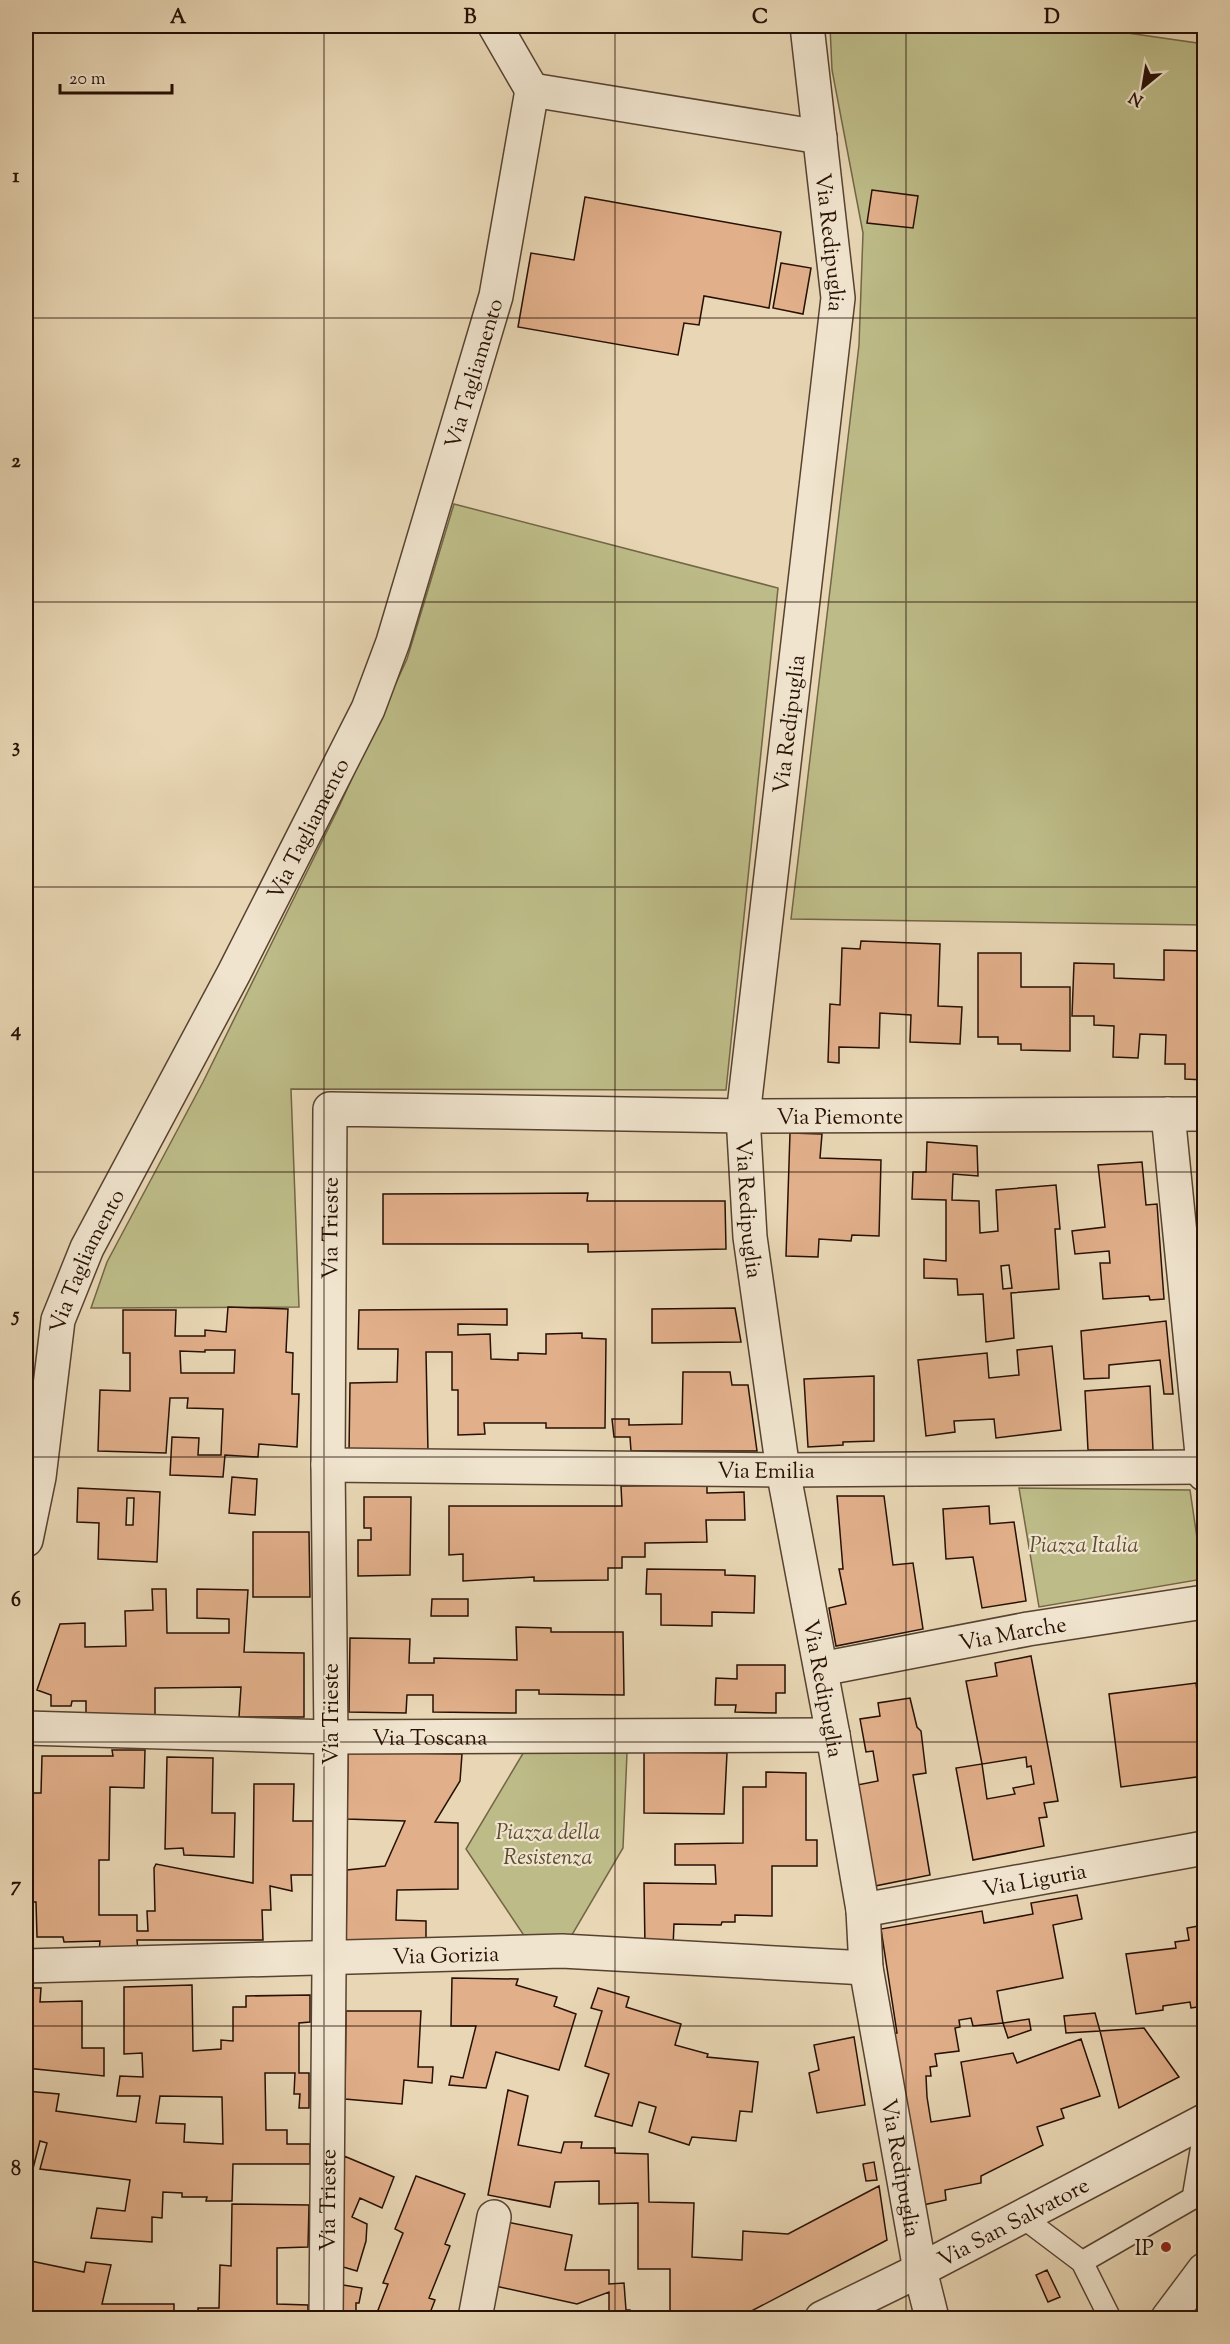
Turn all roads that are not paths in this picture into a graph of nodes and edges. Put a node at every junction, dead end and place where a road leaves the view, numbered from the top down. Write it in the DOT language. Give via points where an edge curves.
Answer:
graph roads {
  1 [pos="495,26"];
  2 [pos="807,26"];
  3 [pos="532,90"];
  4 [pos="820,137"];
  5 [pos="330,1109"];
  6 [pos="1168,1114"];
  7 [pos="1204,1114"];
  8 [pos="743,1116"];
  9 [pos="328,1465"];
  10 [pos="783,1470"];
  11 [pos="1204,1470"];
  12 [pos="32,1478"];
  13 [pos="26,1540"];
  14 [pos="1204,1602"];
  15 [pos="821,1669"];
  16 [pos="26,1728"];
  17 [pos="833,1735"];
  18 [pos="331,1737"];
  19 [pos="1204,1848"];
  20 [pos="862,1910"];
  21 [pos="330,1959"];
  22 [pos="26,1966"];
  23 [pos="866,1968"];
  24 [pos="1204,2121"];
  25 [pos="1204,2133"];
  26 [pos="1023,2215"];
  27 [pos="494,2217"];
  28 [pos="1082,2262"];
  29 [pos="920,2270"];
  30 [pos="1204,2270"];
  31 [pos="326,2319"];
  32 [pos="476,2319"];
  33 [pos="822,2319"];
  34 [pos="932,2319"];
  35 [pos="1110,2319"];
  36 [pos="1168,2319"];
  1 -- 3 [label="street"];
  2 -- 4 [label="street, Via Redipuglia"];
  3 -- 4 [label="street"];
  3 -- 12 [label="street, Via Tagliamento" via="496,296 393,642 368,709 234,973 87,1248 58,1320"];
  4 -- 8 [label="street, Via Redipuglia" via="838,298"];
  5 -- 8 [label="street, Via Piemonte"];
  5 -- 9 [label="street, Via Trieste"];
  6 -- 7 [label="street, Via Piemonte"];
  6 -- 8 [label="street, Via Piemonte"];
  6 -- 11 [label="street"];
  8 -- 10 [label="street, Via Redipuglia" via="750,1237"];
  9 -- 10 [label="street, Via Emilia"];
  9 -- 18 [label="street, Via Trieste"];
  10 -- 11 [label="street, Via Emilia"];
  10 -- 15 [label="street, Via Redipuglia"];
  12 -- 13 [label="street, Via Tagliamento"];
  14 -- 15 [label="street, Via Marche" via="1028,1629"];
  15 -- 17 [label="street, Via Redipuglia"];
  16 -- 18 [label="street, Via Toscana"];
  17 -- 18 [label="street, Via Toscana"];
  17 -- 20 [label="street, Via Redipuglia"];
  18 -- 21 [label="street, Via Trieste"];
  19 -- 20 [label="street, Via Liguria"];
  20 -- 23 [label="street, Via Redipuglia"];
  21 -- 22 [label="street, Via Gorizia"];
  21 -- 23 [label="street, Via Gorizia" via="562,1951"];
  21 -- 31 [label="street, Via Trieste"];
  23 -- 29 [label="street, Via Redipuglia"];
  24 -- 26 [label="street, Via San Salvatore"];
  25 -- 28 [label="lane" via="1193,2198"];
  26 -- 28 [label="lane"];
  26 -- 29 [label="street, Via San Salvatore"];
  27 -- 32 [label="street"];
  28 -- 35 [label="lane"];
  29 -- 33 [label="street, Via San Salvatore"];
  29 -- 34 [label="street, Via Redipuglia"];
  30 -- 36 [label="street"];
}
